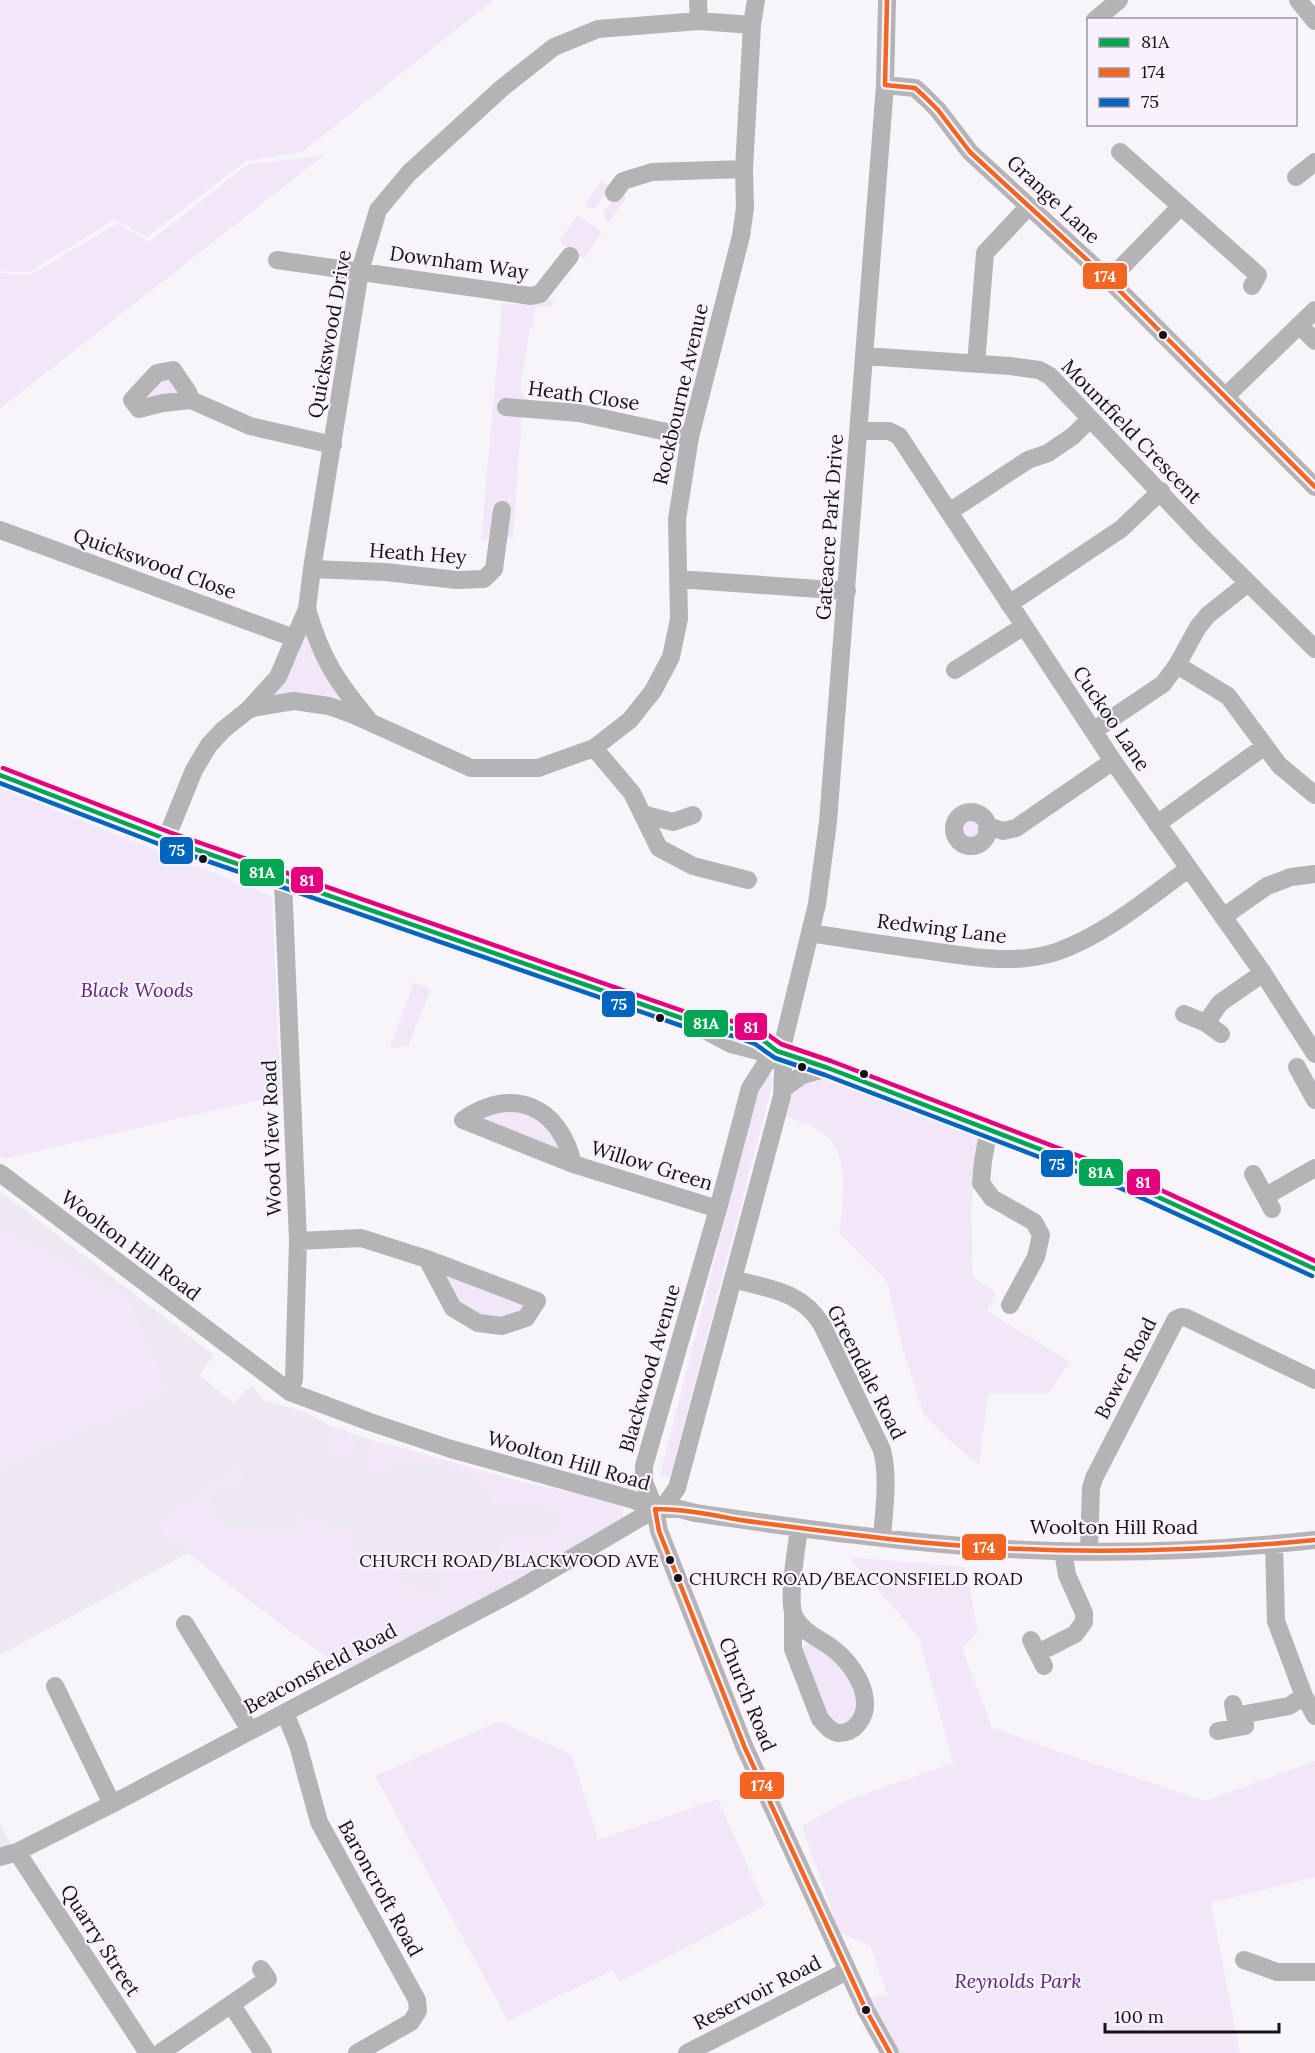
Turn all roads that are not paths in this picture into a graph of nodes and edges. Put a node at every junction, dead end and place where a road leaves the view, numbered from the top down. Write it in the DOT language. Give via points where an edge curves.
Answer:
graph roads {
  1 [pos="698,0"];
  2 [pos="756,0"];
  3 [pos="887,0"];
  4 [pos="1119,0"];
  5 [pos="1097,18"];
  6 [pos="699,21"];
  7 [pos="752,25"];
  8 [pos="885,86"];
  9 [pos="1120,152"];
  10 [pos="1315,162"];
  11 [pos="744,169"];
  12 [pos="1296,177"];
  13 [pos="614,193"];
  14 [pos="1028,207"];
  15 [pos="1180,207"];
  16 [pos="570,256"];
  17 [pos="277,260"];
  18 [pos="360,271"];
  19 [pos="1109,280"];
  20 [pos="1252,286"];
  21 [pos="1315,310"];
  22 [pos="1299,325"];
  23 [pos="1315,340"];
  24 [pos="865,356"];
  25 [pos="976,363"];
  26 [pos="1226,397"];
  27 [pos="191,400"];
  28 [pos="506,407"];
  29 [pos="1090,419"];
  30 [pos="860,431"];
  31 [pos="690,437"];
  32 [pos="333,445"];
  33 [pos="1315,487"];
  34 [pos="1161,491"];
  35 [pos="502,510"];
  36 [pos="949,512"];
  37 [pos="0,530"];
  38 [pos="312,569"];
  39 [pos="678,579"];
  40 [pos="1248,583"];
  41 [pos="847,591"];
  42 [pos="1009,604"];
  43 [pos="307,609"];
  44 [pos="1024,626"];
  45 [pos="294,638"];
  46 [pos="1315,649"];
  47 [pos="1177,665"];
  48 [pos="955,670"];
  49 [pos="248,710"];
  50 [pos="371,722"];
  51 [pos="1093,731"];
  52 [pos="1265,746"];
  53 [pos="594,748"];
  54 [pos="1113,761"];
  55 [pos="0,774"];
  56 [pos="1315,795"];
  57 [pos="642,814"];
  58 [pos="693,815"];
  59 [pos="1158,824"];
  60 [pos="987,829"];
  61 [pos="166,839"];
  62 [pos="1188,869"];
  63 [pos="1315,874"];
  64 [pos="747,880"];
  65 [pos="283,881"];
  66 [pos="1223,917"];
  67 [pos="810,933"];
  68 [pos="1263,973"];
  69 [pos="1184,1014"];
  70 [pos="684,1019"];
  71 [pos="742,1048"];
  72 [pos="779,1052"];
  73 [pos="1315,1054"];
  74 [pos="1297,1067"];
  75 [pos="828,1068"];
  76 [pos="750,1088"];
  77 [pos="783,1089"];
  78 [pos="1315,1100"];
  79 [pos="989,1128"];
  80 [pos="573,1164"];
  81 [pos="1315,1168"];
  82 [pos="0,1173"];
  83 [pos="1253,1174"];
  84 [pos="718,1209"];
  85 [pos="298,1241"];
  86 [pos="427,1259"];
  87 [pos="1315,1269"];
  88 [pos="733,1279"];
  89 [pos="1010,1305"];
  90 [pos="1315,1380"];
  91 [pos="290,1392"];
  92 [pos="655,1509"];
  93 [pos="799,1528"];
  94 [pos="882,1538"];
  95 [pos="1315,1540"];
  96 [pos="1274,1544"];
  97 [pos="1063,1551"];
  98 [pos="1089,1551"];
  99 [pos="794,1615"];
  100 [pos="185,1624"];
  101 [pos="1038,1653"];
  102 [pos="55,1686"];
  103 [pos="1304,1696"];
  104 [pos="285,1713"];
  105 [pos="1315,1716"];
  106 [pos="250,1730"];
  107 [pos="1218,1731"];
  108 [pos="112,1804"];
  109 [pos="8,1855"];
  110 [pos="1244,1960"];
  111 [pos="847,1971"];
  112 [pos="1315,1972"];
  113 [pos="268,1979"];
  114 [pos="231,2004"];
  115 [pos="148,2053"];
  116 [pos="160,2053"];
  117 [pos="263,2053"];
  118 [pos="357,2053"];
  119 [pos="687,2053"];
  120 [pos="890,2053"];
  1 -- 6 [label="street"];
  2 -- 7 [label="street, Rockbourne Avenue"];
  3 -- 8 [label="street, Gateacre Park Drive"];
  4 -- 5 [label="street"];
  6 -- 7 [label="street, Quickswood Drive"];
  6 -- 18 [label="street, Quickswood Drive" via="598,29 554,47 502,88 409,173 378,210"];
  7 -- 11 [label="street, Rockbourne Avenue"];
  8 -- 14 [label="street, Grange Lane" via="915,88 938,110 970,152"];
  8 -- 24 [label="street, Gateacre Park Drive"];
  9 -- 15 [label="street"];
  10 -- 12 [label="street"];
  11 -- 13 [label="street" via="652,172 623,181"];
  11 -- 31 [label="street, Rockbourne Avenue" via="741,236"];
  14 -- 19 [label="street, Grange Lane"];
  14 -- 25 [label="street" via="985,253"];
  15 -- 19 [label="street"];
  15 -- 20 [label="street" via="1258,275"];
  16 -- 18 [label="street, Downham Way" via="540,294 531,296"];
  17 -- 18 [label="street, Downham Way"];
  18 -- 32 [label="street, Quickswood Drive"];
  19 -- 26 [label="street, Grange Lane"];
  21 -- 22 [label="street"];
  22 -- 23 [label="street"];
  22 -- 26 [label="street"];
  24 -- 25 [label="street, Mountfield Crescent"];
  24 -- 30 [label="street, Gateacre Park Drive"];
  25 -- 29 [label="street, Mountfield Crescent" via="1039,370 1050,376"];
  26 -- 33 [label="street, Grange Lane"];
  27 -- 32 [label="street" via="250,426"];
  28 -- 31 [label="street, Heath Close" via="579,413"];
  29 -- 34 [label="street, Mountfield Crescent"];
  29 -- 36 [label="street" via="1048,453 1028,460"];
  30 -- 36 [label="street, Cuckoo Lane" via="889,431 899,436"];
  30 -- 41 [label="street, Gateacre Park Drive"];
  31 -- 39 [label="street, Rockbourne Avenue" via="676,519"];
  32 -- 38 [label="street, Quickswood Drive"];
  34 -- 40 [label="street, Mountfield Crescent"];
  34 -- 42 [label="street" via="1121,529"];
  35 -- 38 [label="street, Heath Hey" via="494,569 484,579"];
  36 -- 42 [label="street, Cuckoo Lane"];
  37 -- 45 [label="street, Quickswood Close"];
  38 -- 43 [label="street, Quickswood Drive"];
  39 -- 41 [label="street"];
  39 -- 53 [label="street, Rockbourne Avenue" via="679,620 671,657 653,692 630,720"];
  40 -- 46 [label="street, Mountfield Crescent"];
  40 -- 47 [label="street" via="1208,615"];
  41 -- 67 [label="street, Gateacre Park Drive" via="828,822"];
  42 -- 44 [label="street, Cuckoo Lane"];
  43 -- 45 [label="street, Quickswood Drive"];
  43 -- 50 [label="street, Rockbourne Avenue" via="317,644 335,677"];
  44 -- 48 [label="street"];
  44 -- 51 [label="street, Cuckoo Lane"];
  45 -- 49 [label="street, Quickswood Drive" via="278,676"];
  47 -- 51 [label="street" via="1163,684"];
  47 -- 52 [label="street" via="1228,696"];
  49 -- 50 [label="street, Rockbourne Avenue" via="306,701"];
  49 -- 61 [label="street, Rockbourne Avenue" via="215,737 198,761"];
  50 -- 53 [label="street, Rockbourne Avenue" via="471,768 538,768"];
  51 -- 54 [label="street, Cuckoo Lane"];
  52 -- 56 [label="street" via="1279,765"];
  52 -- 59 [label="street"];
  53 -- 57 [label="street" via="632,793"];
  54 -- 59 [label="street, Cuckoo Lane"];
  54 -- 60 [label="street" via="1016,828"];
  55 -- 61 [label="street"];
  57 -- 58 [label="street" via="673,822"];
  57 -- 64 [label="street" via="659,848 693,866"];
  59 -- 62 [label="street, Cuckoo Lane"];
  61 -- 65 [label="street"];
  62 -- 66 [label="street, Cuckoo Lane"];
  62 -- 67 [label="street, Redwing Lane" via="1084,940 1020,959 987,959"];
  63 -- 66 [label="street" via="1267,886"];
  65 -- 70 [label="street"];
  65 -- 85 [label="street, Wood View Road"];
  66 -- 68 [label="street, Cuckoo Lane"];
  67 -- 72 [label="street, Gateacre Park Drive"];
  68 -- 69 [label="street" via="1220,1002 1214,1028"];
  68 -- 73 [label="street, Cuckoo Lane"];
  70 -- 71 [label="street"];
  70 -- 72 [label="street" via="739,1030 759,1037"];
  71 -- 72 [label="street"];
  71 -- 76 [label="street, Blackwood Avenue" via="748,1060"];
  72 -- 75 [label="street"];
  72 -- 76 [label="street, Blackwood Avenue" via="766,1063"];
  72 -- 77 [label="street"];
  74 -- 78 [label="street"];
  75 -- 77 [label="street" via="802,1075"];
  75 -- 79 [label="street"];
  76 -- 84 [label="street, Blackwood Avenue"];
  77 -- 88 [label="street"];
  79 -- 87 [label="street" via="1123,1181"];
  79 -- 89 [label="street" via="981,1183 992,1198 1034,1222 1041,1235 1036,1257"];
  80 -- 80 [label="street, Willow Green" via="561,1132 531,1106 492,1105 463,1120"];
  80 -- 84 [label="street, Willow Green"];
  81 -- 83 [label="street" via="1269,1202"];
  82 -- 91 [label="street, Woolton Hill Road"];
  84 -- 92 [label="street, Blackwood Avenue" via="644,1466 644,1482"];
  85 -- 86 [label="street" via="361,1238"];
  85 -- 91 [label="street, Wood View Road" via="294,1378"];
  86 -- 86 [label="street" via="515,1292 537,1301 526,1318 502,1326 478,1323 453,1308"];
  88 -- 92 [label="street" via="680,1480 672,1497"];
  88 -- 94 [label="street, Greendale Road" via="791,1295 810,1308 822,1325 886,1463"];
  90 -- 98 [label="street, Bower Road" via="1187,1318 1176,1319 1092,1484"];
  91 -- 92 [label="street, Woolton Hill Road" via="451,1449"];
  92 -- 93 [label="street, Woolton Hill Road" via="680,1509"];
  92 -- 104 [label="street, Beaconsfield Road" via="519,1589"];
  92 -- 111 [label="street, Church Road" via="659,1531 745,1748"];
  93 -- 94 [label="street, Woolton Hill Road"];
  93 -- 99 [label="street" via="792,1578"];
  94 -- 97 [label="street, Woolton Hill Road"];
  95 -- 96 [label="street, Woolton Hill Road"];
  96 -- 98 [label="street, Woolton Hill Road" via="1173,1551"];
  96 -- 103 [label="street" via="1276,1621"];
  97 -- 98 [label="street, Woolton Hill Road"];
  97 -- 101 [label="street" via="1084,1622 1075,1634"];
  99 -- 99 [label="street" via="810,1635 849,1665 861,1684 865,1702 858,1725 838,1733 820,1719 793,1649"];
  100 -- 106 [label="street"];
  102 -- 108 [label="street"];
  103 -- 105 [label="street"];
  103 -- 107 [label="street" via="1289,1706 1238,1709 1245,1726"];
  104 -- 106 [label="street, Beaconsfield Road"];
  104 -- 118 [label="street, Baroncroft Road" via="319,1822 417,2000 418,2011 411,2022"];
  106 -- 108 [label="street, Beaconsfield Road"];
  108 -- 109 [label="street, Beaconsfield Road"];
  109 -- 115 [label="street, Quarry Street"];
  110 -- 112 [label="street" via="1277,1972"];
  111 -- 119 [label="street, Reservoir Road"];
  111 -- 120 [label="street, Church Road"];
  113 -- 114 [label="street"];
  114 -- 116 [label="street"];
  114 -- 117 [label="street"];
}
